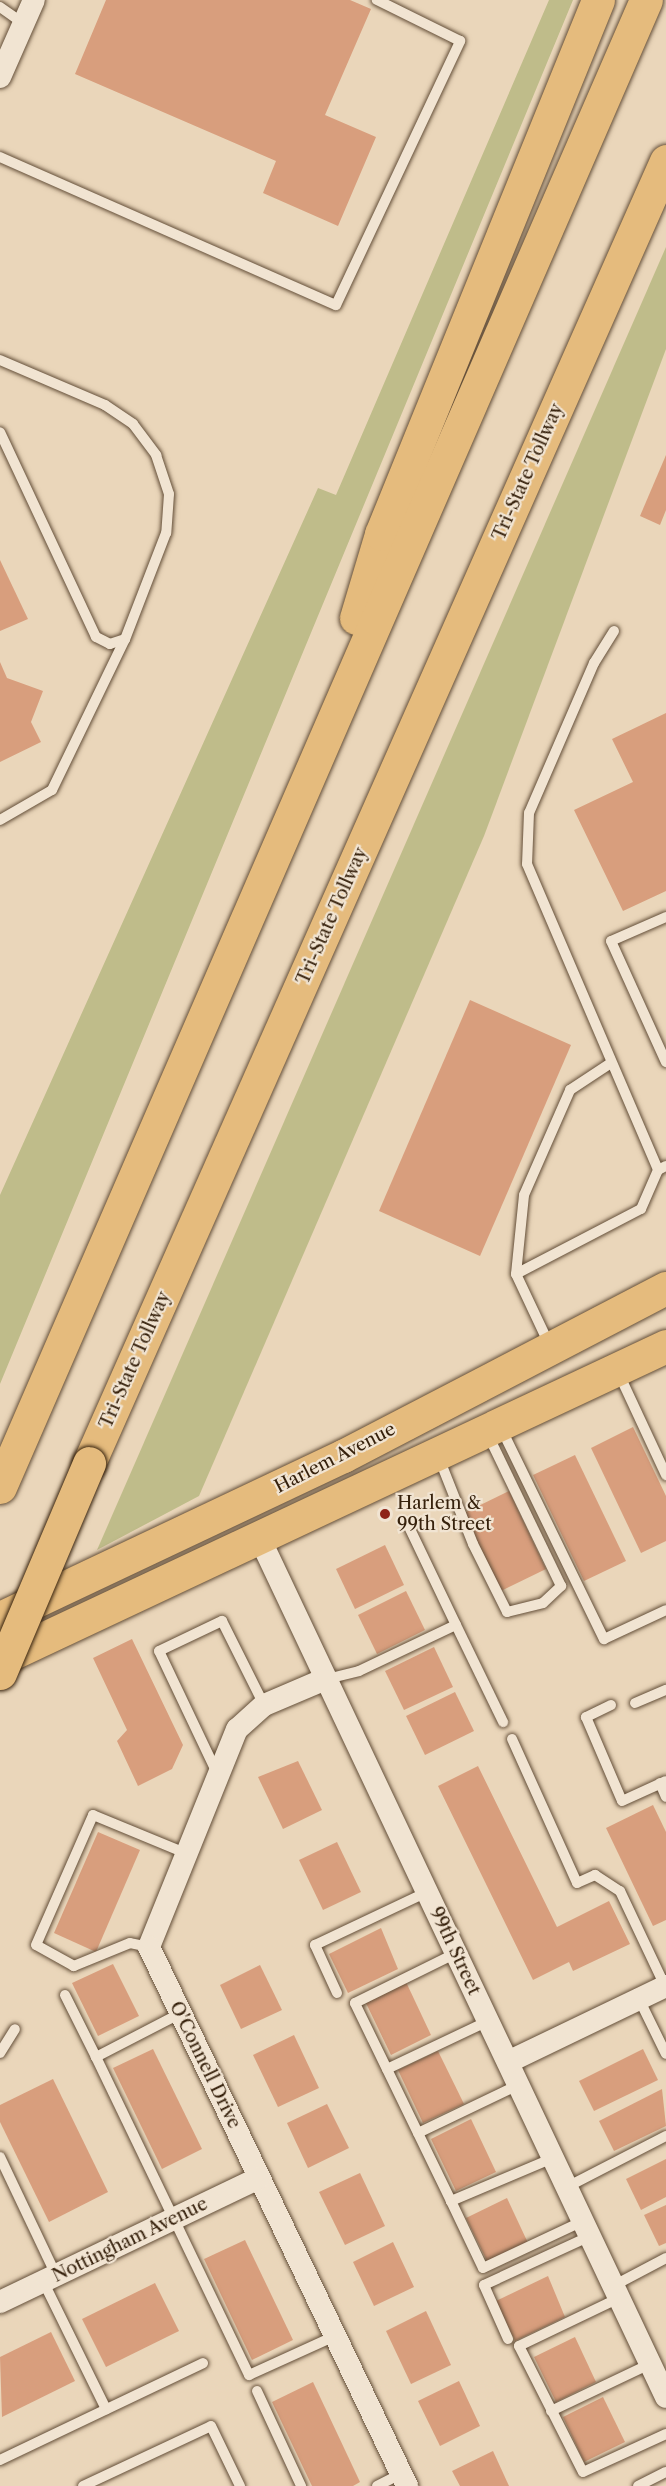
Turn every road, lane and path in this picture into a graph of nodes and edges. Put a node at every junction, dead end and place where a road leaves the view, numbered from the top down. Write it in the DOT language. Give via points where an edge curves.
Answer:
graph roads {
  1 [pos="34,0"];
  2 [pos="377,0"];
  3 [pos="598,0"];
  4 [pos="646,0"];
  5 [pos="0,7"];
  6 [pos="23,23"];
  7 [pos="0,77"];
  8 [pos="0,157"];
  9 [pos="666,160"];
  10 [pos="0,360"];
  11 [pos="0,432"];
  12 [pos="614,631"];
  13 [pos="125,639"];
  14 [pos="316,754"];
  15 [pos="0,820"];
  16 [pos="666,917"];
  17 [pos="666,1062"];
  18 [pos="611,1064"];
  19 [pos="662,1168"];
  20 [pos="516,1274"];
  21 [pos="666,1288"];
  22 [pos="549,1344"];
  23 [pos="666,1346"];
  24 [pos="616,1370"];
  25 [pos="493,1429"];
  26 [pos="438,1455"];
  27 [pos="666,1475"];
  28 [pos="0,1487"];
  29 [pos="243,1504"];
  30 [pos="408,1525"];
  31 [pos="260,1539"];
  32 [pos="666,1610"];
  33 [pos="0,1618"];
  34 [pos="456,1625"];
  35 [pos="0,1659"];
  36 [pos="0,1673"];
  37 [pos="323,1680"];
  38 [pos="666,1690"];
  39 [pos="635,1703"];
  40 [pos="264,1705"];
  41 [pos="611,1705"];
  42 [pos="503,1722"];
  43 [pos="512,1739"];
  44 [pos="218,1776"];
  45 [pos="663,1782"];
  46 [pos="666,1797"];
  47 [pos="185,1854"];
  48 [pos="427,1892"];
  49 [pos="149,1947"];
  50 [pos="456,1953"];
  51 [pos="665,1986"];
  52 [pos="337,1993"];
  53 [pos="65,1995"];
  54 [pos="639,1999"];
  55 [pos="181,2013"];
  56 [pos="488,2021"];
  57 [pos="15,2029"];
  58 [pos="0,2053"];
  59 [pos="666,2054"];
  60 [pos="96,2057"];
  61 [pos="508,2062"];
  62 [pos="387,2069"];
  63 [pos="518,2085"];
  64 [pos="418,2133"];
  65 [pos="666,2136"];
  66 [pos="0,2157"];
  67 [pos="553,2158"];
  68 [pos="259,2178"];
  69 [pos="567,2187"];
  70 [pos="451,2201"];
  71 [pos="176,2217"];
  72 [pos="586,2229"];
  73 [pos="666,2258"];
  74 [pos="50,2278"];
  75 [pos="616,2292"];
  76 [pos="0,2302"];
  77 [pos="335,2336"];
  78 [pos="508,2339"];
  79 [pos="202,2363"];
  80 [pos="650,2364"];
  81 [pos="257,2391"];
  82 [pos="666,2397"];
  83 [pos="106,2409"];
  84 [pos="551,2411"];
  85 [pos="666,2434"];
  86 [pos="0,2460"];
  87 [pos="666,2472"];
  88 [pos="404,2480"];
  89 [pos="83,2486"];
  90 [pos="240,2486"];
  91 [pos="301,2486"];
  92 [pos="377,2486"];
  93 [pos="638,2486"];
  1 -- 6 [label="street"];
  2 -- 8 [label="lane" via="460,41 336,305"];
  3 -- 14 [label="main road" via="381,534"];
  4 -- 14 [label="main road"];
  5 -- 6 [label="lane"];
  6 -- 7 [label="street"];
  9 -- 36 [label="main road, Tri-State Tollway, bridge"];
  10 -- 13 [label="lane" via="105,405 133,424 156,455 169,494 166,533"];
  11 -- 13 [label="lane" via="96,637 110,644"];
  12 -- 18 [label="lane" via="594,663 529,813 527,864"];
  13 -- 15 [label="lane" via="52,790"];
  14 -- 28 [label="main road"];
  16 -- 17 [label="lane" via="611,941"];
  18 -- 19 [label="lane"];
  18 -- 20 [label="lane" via="570,1090 524,1195"];
  19 -- 20 [label="lane" via="641,1209"];
  20 -- 22 [label="lane"];
  21 -- 22 [label="main road, Harlem Avenue"];
  22 -- 29 [label="main road, Harlem Avenue"];
  23 -- 24 [label="main road"];
  24 -- 25 [label="main road"];
  24 -- 27 [label="lane"];
  25 -- 26 [label="main road"];
  25 -- 26 [label="lane" via="561,1586 543,1603 507,1612 473,1544"];
  25 -- 32 [label="lane" via="604,1639"];
  26 -- 31 [label="main road"];
  29 -- 31 [label="main road, 99th Street"];
  29 -- 33 [label="main road, Harlem Avenue"];
  30 -- 34 [label="lane"];
  31 -- 35 [label="main road"];
  31 -- 37 [label="street, 99th Street"];
  34 -- 37 [label="lane" via="359,1671"];
  34 -- 42 [label="lane"];
  37 -- 40 [label="street"];
  37 -- 48 [label="street, 99th Street"];
  38 -- 39 [label="lane"];
  40 -- 44 [label="street" via="237,1729"];
  40 -- 44 [label="lane" via="222,1621 159,1651"];
  41 -- 45 [label="lane" via="585,1718 622,1800"];
  43 -- 51 [label="lane" via="577,1883 595,1875 620,1892"];
  44 -- 47 [label="street"];
  45 -- 46 [label="lane"];
  47 -- 49 [label="street"];
  47 -- 49 [label="lane" via="93,1815 36,1945 74,1966 130,1943"];
  48 -- 50 [label="street, 99th Street"];
  48 -- 52 [label="lane" via="315,1945"];
  49 -- 55 [label="street, O'Connell Drive"];
  50 -- 56 [label="street, 99th Street"];
  50 -- 62 [label="lane" via="355,2003"];
  51 -- 54 [label="street"];
  53 -- 60 [label="lane"];
  54 -- 59 [label="lane"];
  54 -- 61 [label="street"];
  55 -- 60 [label="lane"];
  55 -- 68 [label="street, O'Connell Drive"];
  56 -- 61 [label="street, 99th Street"];
  56 -- 62 [label="lane"];
  57 -- 58 [label="lane"];
  60 -- 71 [label="lane"];
  61 -- 63 [label="street, 99th Street"];
  62 -- 64 [label="lane"];
  63 -- 64 [label="lane"];
  63 -- 67 [label="street, 99th Street"];
  64 -- 70 [label="lane"];
  65 -- 69 [label="lane"];
  66 -- 74 [label="lane"];
  67 -- 69 [label="street, 99th Street"];
  67 -- 70 [label="lane"];
  68 -- 71 [label="street, Nottingham Avenue"];
  68 -- 77 [label="street, O'Connell Drive"];
  69 -- 72 [label="street, 99th Street"];
  70 -- 72 [label="lane" via="483,2268"];
  71 -- 74 [label="street, Nottingham Avenue"];
  71 -- 77 [label="lane" via="249,2375"];
  72 -- 75 [label="street, 99th Street"];
  72 -- 78 [label="lane" via="484,2284"];
  73 -- 75 [label="lane"];
  74 -- 76 [label="street, Nottingham Avenue"];
  74 -- 83 [label="lane"];
  75 -- 80 [label="street, 99th Street"];
  75 -- 84 [label="lane" via="519,2346"];
  77 -- 88 [label="street, O'Connell Drive"];
  79 -- 83 [label="lane"];
  80 -- 82 [label="street, 99th Street"];
  80 -- 84 [label="lane"];
  81 -- 91 [label="lane"];
  83 -- 86 [label="lane"];
  84 -- 85 [label="lane" via="583,2472"];
  87 -- 93 [label="lane"];
  88 -- 92 [label="lane"];
  89 -- 90 [label="lane" via="211,2426"];
}
